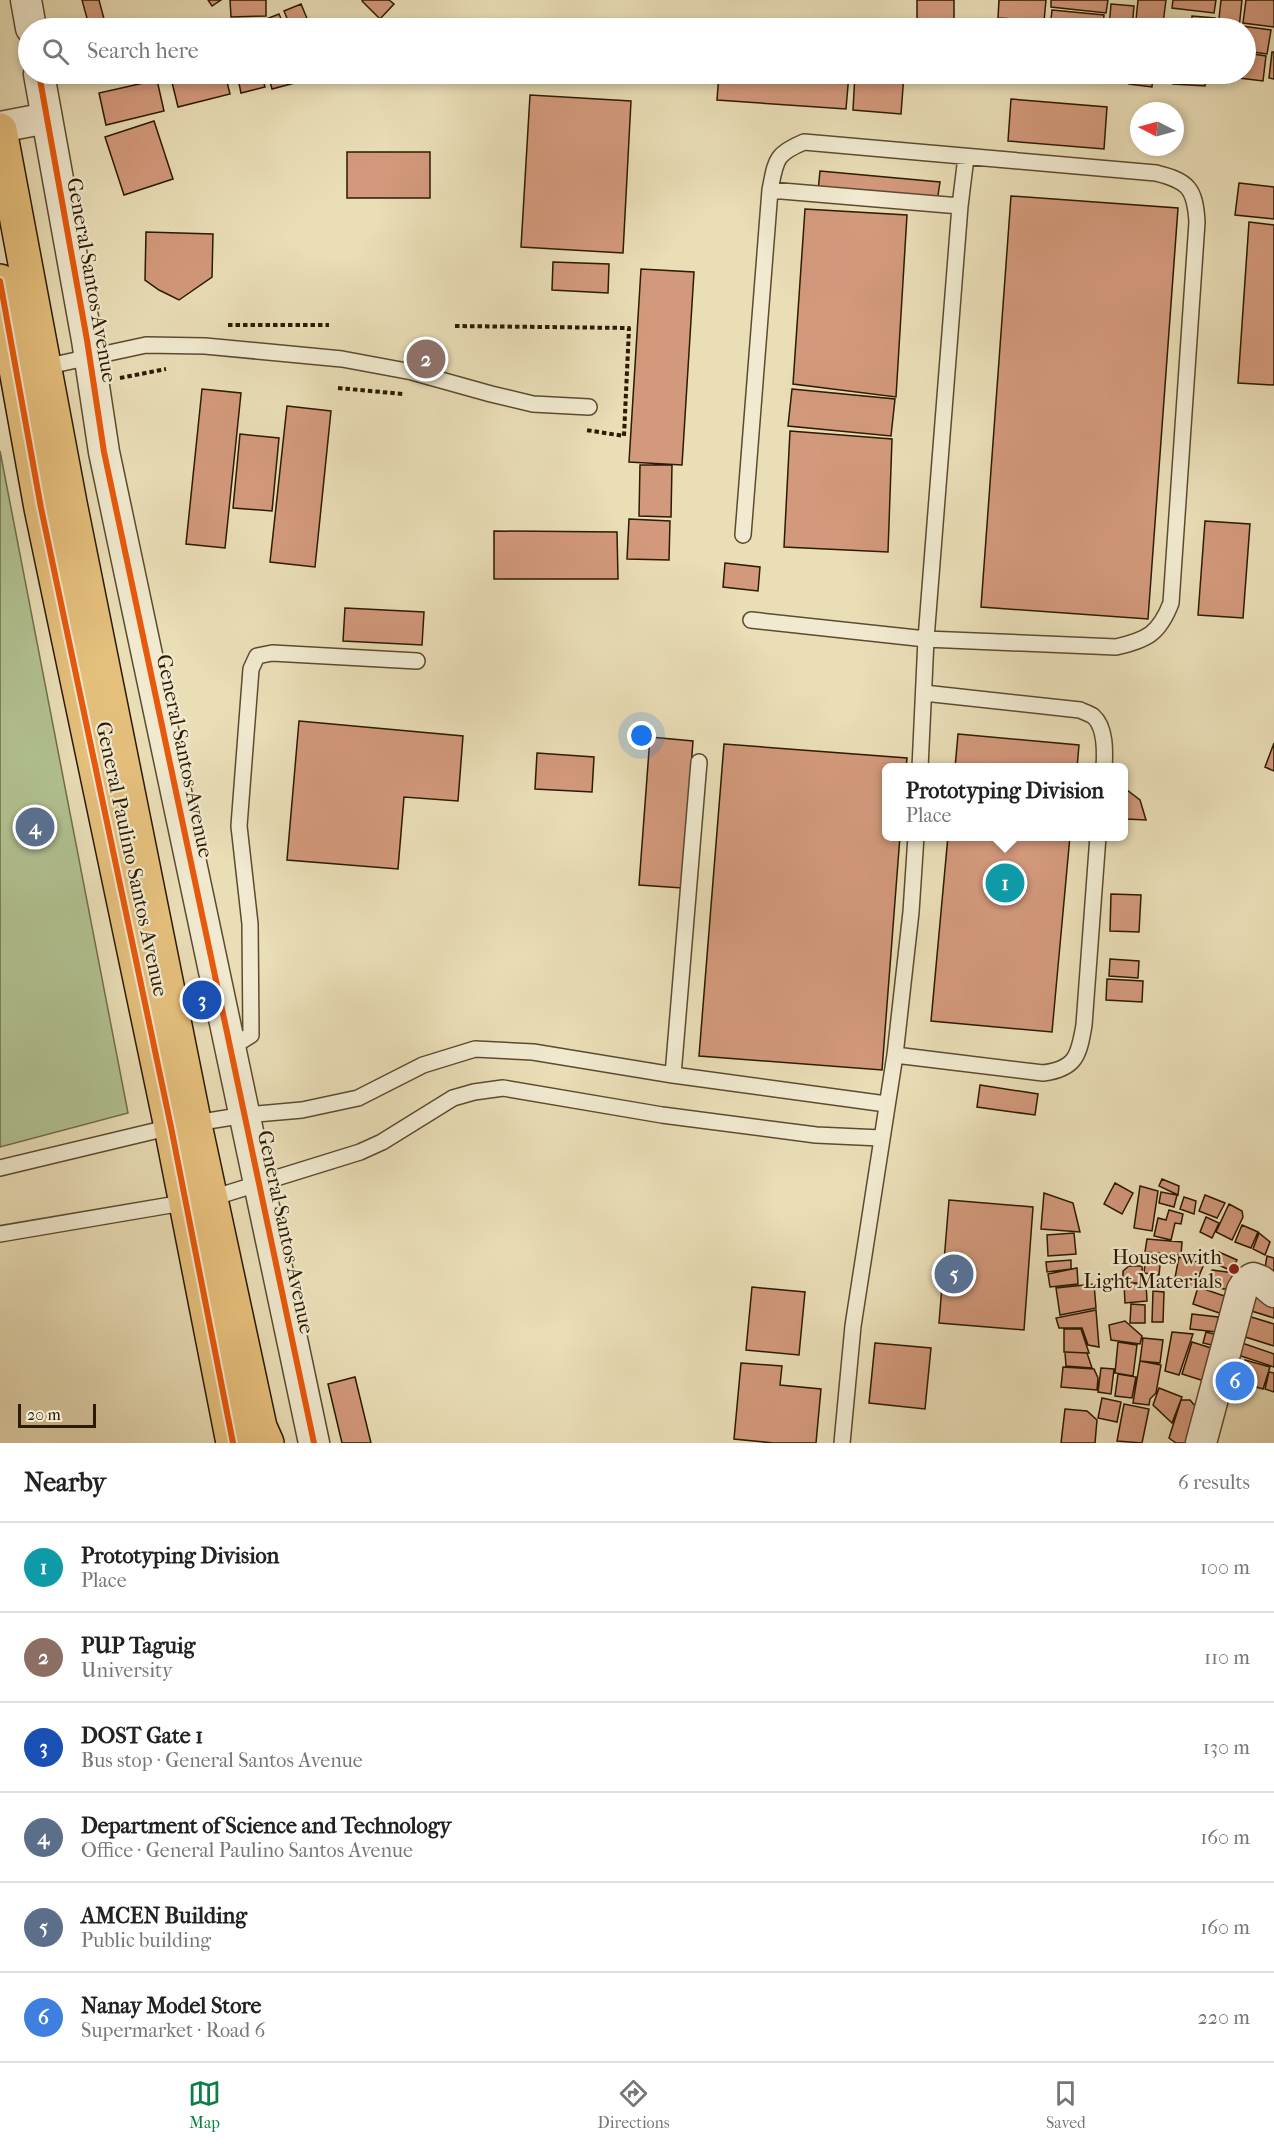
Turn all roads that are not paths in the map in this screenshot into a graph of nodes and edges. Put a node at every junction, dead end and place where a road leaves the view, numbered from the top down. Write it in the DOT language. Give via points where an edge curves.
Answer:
graph roads {
  1 [pos="26,0"];
  2 [pos="29,18"];
  3 [pos="41,84"];
  4 [pos="47,118"];
  5 [pos="0,129"];
  6 [pos="966,157"];
  7 [pos="770,190"];
  8 [pos="960,206"];
  9 [pos="0,281"];
  10 [pos="89,358"];
  11 [pos="44,367"];
  12 [pos="588,407"];
  13 [pos="743,535"];
  14 [pos="752,620"];
  15 [pos="926,639"];
  16 [pos="417,661"];
  17 [pos="924,693"];
  18 [pos="699,762"];
  19 [pos="920,763"];
  20 [pos="1104,763"];
  21 [pos="916,841"];
  22 [pos="1098,841"];
  23 [pos="230,1048"];
  24 [pos="895,1055"];
  25 [pos="673,1075"];
  26 [pos="886,1104"];
  27 [pos="245,1115"];
  28 [pos="183,1126"];
  29 [pos="881,1138"];
  30 [pos="0,1167"];
  31 [pos="260,1184"];
  32 [pos="199,1201"];
  33 [pos="0,1234"];
  34 [pos="1263,1285"];
  35 [pos="233,1443"];
  36 [pos="267,1443"];
  37 [pos="314,1443"];
  38 [pos="842,1443"];
  39 [pos="1202,1443"];
  1 -- 2 [label="street"];
  3 -- 4 [label="street, General Santos Avenue"];
  4 -- 5 [label="street"];
  4 -- 10 [label="street, General Santos Avenue"];
  5 -- 11 [label="main road, General Paulino Santos Avenue"];
  6 -- 7 [label="lane" via="804,142 779,156"];
  6 -- 8 [label="lane"];
  6 -- 15 [label="lane" via="1156,172 1189,187 1196,202 1171,603 1153,634 1116,647"];
  7 -- 8 [label="lane"];
  7 -- 13 [label="lane"];
  8 -- 15 [label="lane"];
  9 -- 28 [label="main road, General Paulino Santos Avenue" via="41,508"];
  10 -- 11 [label="lane"];
  10 -- 12 [label="lane" via="146,345 205,346 342,359 412,372 533,404"];
  10 -- 23 [label="street, General Santos Avenue" via="107,463"];
  11 -- 28 [label="main road, General Paulino Santos Avenue"];
  14 -- 15 [label="lane"];
  15 -- 17 [label="lane"];
  16 -- 23 [label="lane" via="272,653 257,656 251,669 239,826 250,924 251,1035"];
  17 -- 19 [label="lane"];
  17 -- 20 [label="lane" via="1080,710 1094,717 1102,733"];
  18 -- 25 [label="lane"];
  21 -- 24 [label="lane"];
  22 -- 24 [label="lane" via="1084,1025 1074,1061 1066,1068 1043,1073"];
  23 -- 27 [label="street, General Santos Avenue"];
  24 -- 26 [label="lane"];
  25 -- 26 [label="lane"];
  25 -- 27 [label="lane" via="533,1052 475,1049 423,1065 358,1098 302,1110"];
  26 -- 29 [label="lane"];
  27 -- 28 [label="lane"];
  27 -- 31 [label="street, General Santos Avenue"];
  28 -- 30 [label="lane"];
  28 -- 32 [label="main road, General Paulino Santos Avenue"];
  29 -- 31 [label="lane" via="816,1135 503,1088 453,1098 360,1152"];
  29 -- 38 [label="lane" via="853,1326"];
  31 -- 32 [label="lane"];
  31 -- 37 [label="street, General Santos Avenue"];
  32 -- 33 [label="lane"];
  32 -- 35 [label="main road, General Paulino Santos Avenue"];
  32 -- 36 [label="main road, General Paulino Santos Avenue"];
  34 -- 39 [label="street" via="1246,1282 1242,1290"];
}
